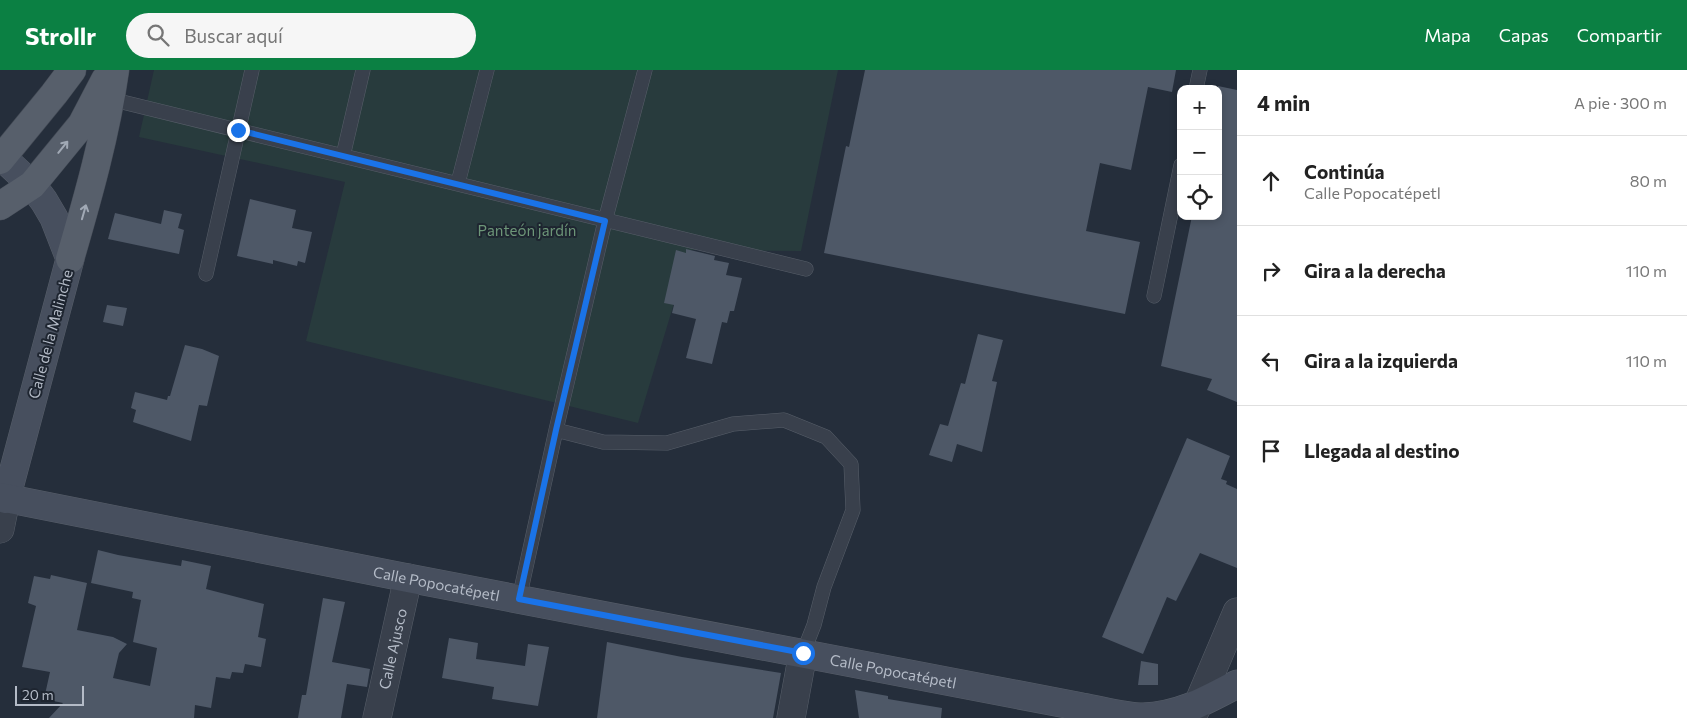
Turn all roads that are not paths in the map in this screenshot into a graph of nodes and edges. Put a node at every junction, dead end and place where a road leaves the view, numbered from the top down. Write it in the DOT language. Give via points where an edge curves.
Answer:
graph roads {
  1 [pos="72,70"];
  2 [pos="110,70"];
  3 [pos="115,70"];
  4 [pos="252,70"];
  5 [pos="363,70"];
  6 [pos="487,70"];
  7 [pos="645,70"];
  8 [pos="1200,70"];
  9 [pos="1197,85"];
  10 [pos="110,99"];
  11 [pos="238,130"];
  12 [pos="343,156"];
  13 [pos="1,157"];
  14 [pos="1179,175"];
  15 [pos="458,183"];
  16 [pos="32,185"];
  17 [pos="0,206"];
  18 [pos="605,221"];
  19 [pos="70,259"];
  20 [pos="806,270"];
  21 [pos="206,274"];
  22 [pos="1154,296"];
  23 [pos="556,430"];
  24 [pos="3,498"];
  25 [pos="0,529"];
  26 [pos="408,578"];
  27 [pos="519,599"];
  28 [pos="1237,612"];
  29 [pos="803,653"];
  30 [pos="1237,684"];
  31 [pos="1195,712"];
  32 [pos="376,718"];
  33 [pos="792,718"];
  1 -- 13 [label="main road"];
  16 -- 2 [label="main road, one-way" via="82,124"];
  3 -- 10 [label="main road"];
  4 -- 11 [label="lane"];
  5 -- 12 [label="lane"];
  6 -- 15 [label="lane"];
  7 -- 18 [label="lane"];
  8 -- 9 [label="lane"];
  10 -- 11 [label="lane"];
  19 -- 10 [label="main road, one-way" via="91,188"];
  11 -- 12 [label="lane"];
  11 -- 21 [label="lane"];
  12 -- 15 [label="lane"];
  13 -- 16 [label="main road, Calle de la Malinche"];
  14 -- 22 [label="lane"];
  15 -- 18 [label="lane"];
  16 -- 17 [label="main road"];
  16 -- 19 [label="main road, Calle de la Malinche" via="54,218"];
  18 -- 20 [label="lane"];
  18 -- 23 [label="lane"];
  19 -- 24 [label="main road, Calle de la Malinche"];
  23 -- 27 [label="lane"];
  23 -- 29 [label="lane" via="603,442 667,443 733,424 784,420 826,437 851,464 854,510 824,586"];
  24 -- 25 [label="street, Calle de la Malinche"];
  24 -- 26 [label="main road, Calle Popocatépetl"];
  26 -- 27 [label="main road, Calle Popocatépetl"];
  26 -- 32 [label="street, Calle Ajusco"];
  27 -- 29 [label="main road, Calle Popocatépetl"];
  28 -- 31 [label="street"];
  29 -- 31 [label="main road, Calle Popocatépetl" via="1143,717"];
  29 -- 33 [label="street"];
  30 -- 31 [label="main road, Calle Popocatépetl"];
}
